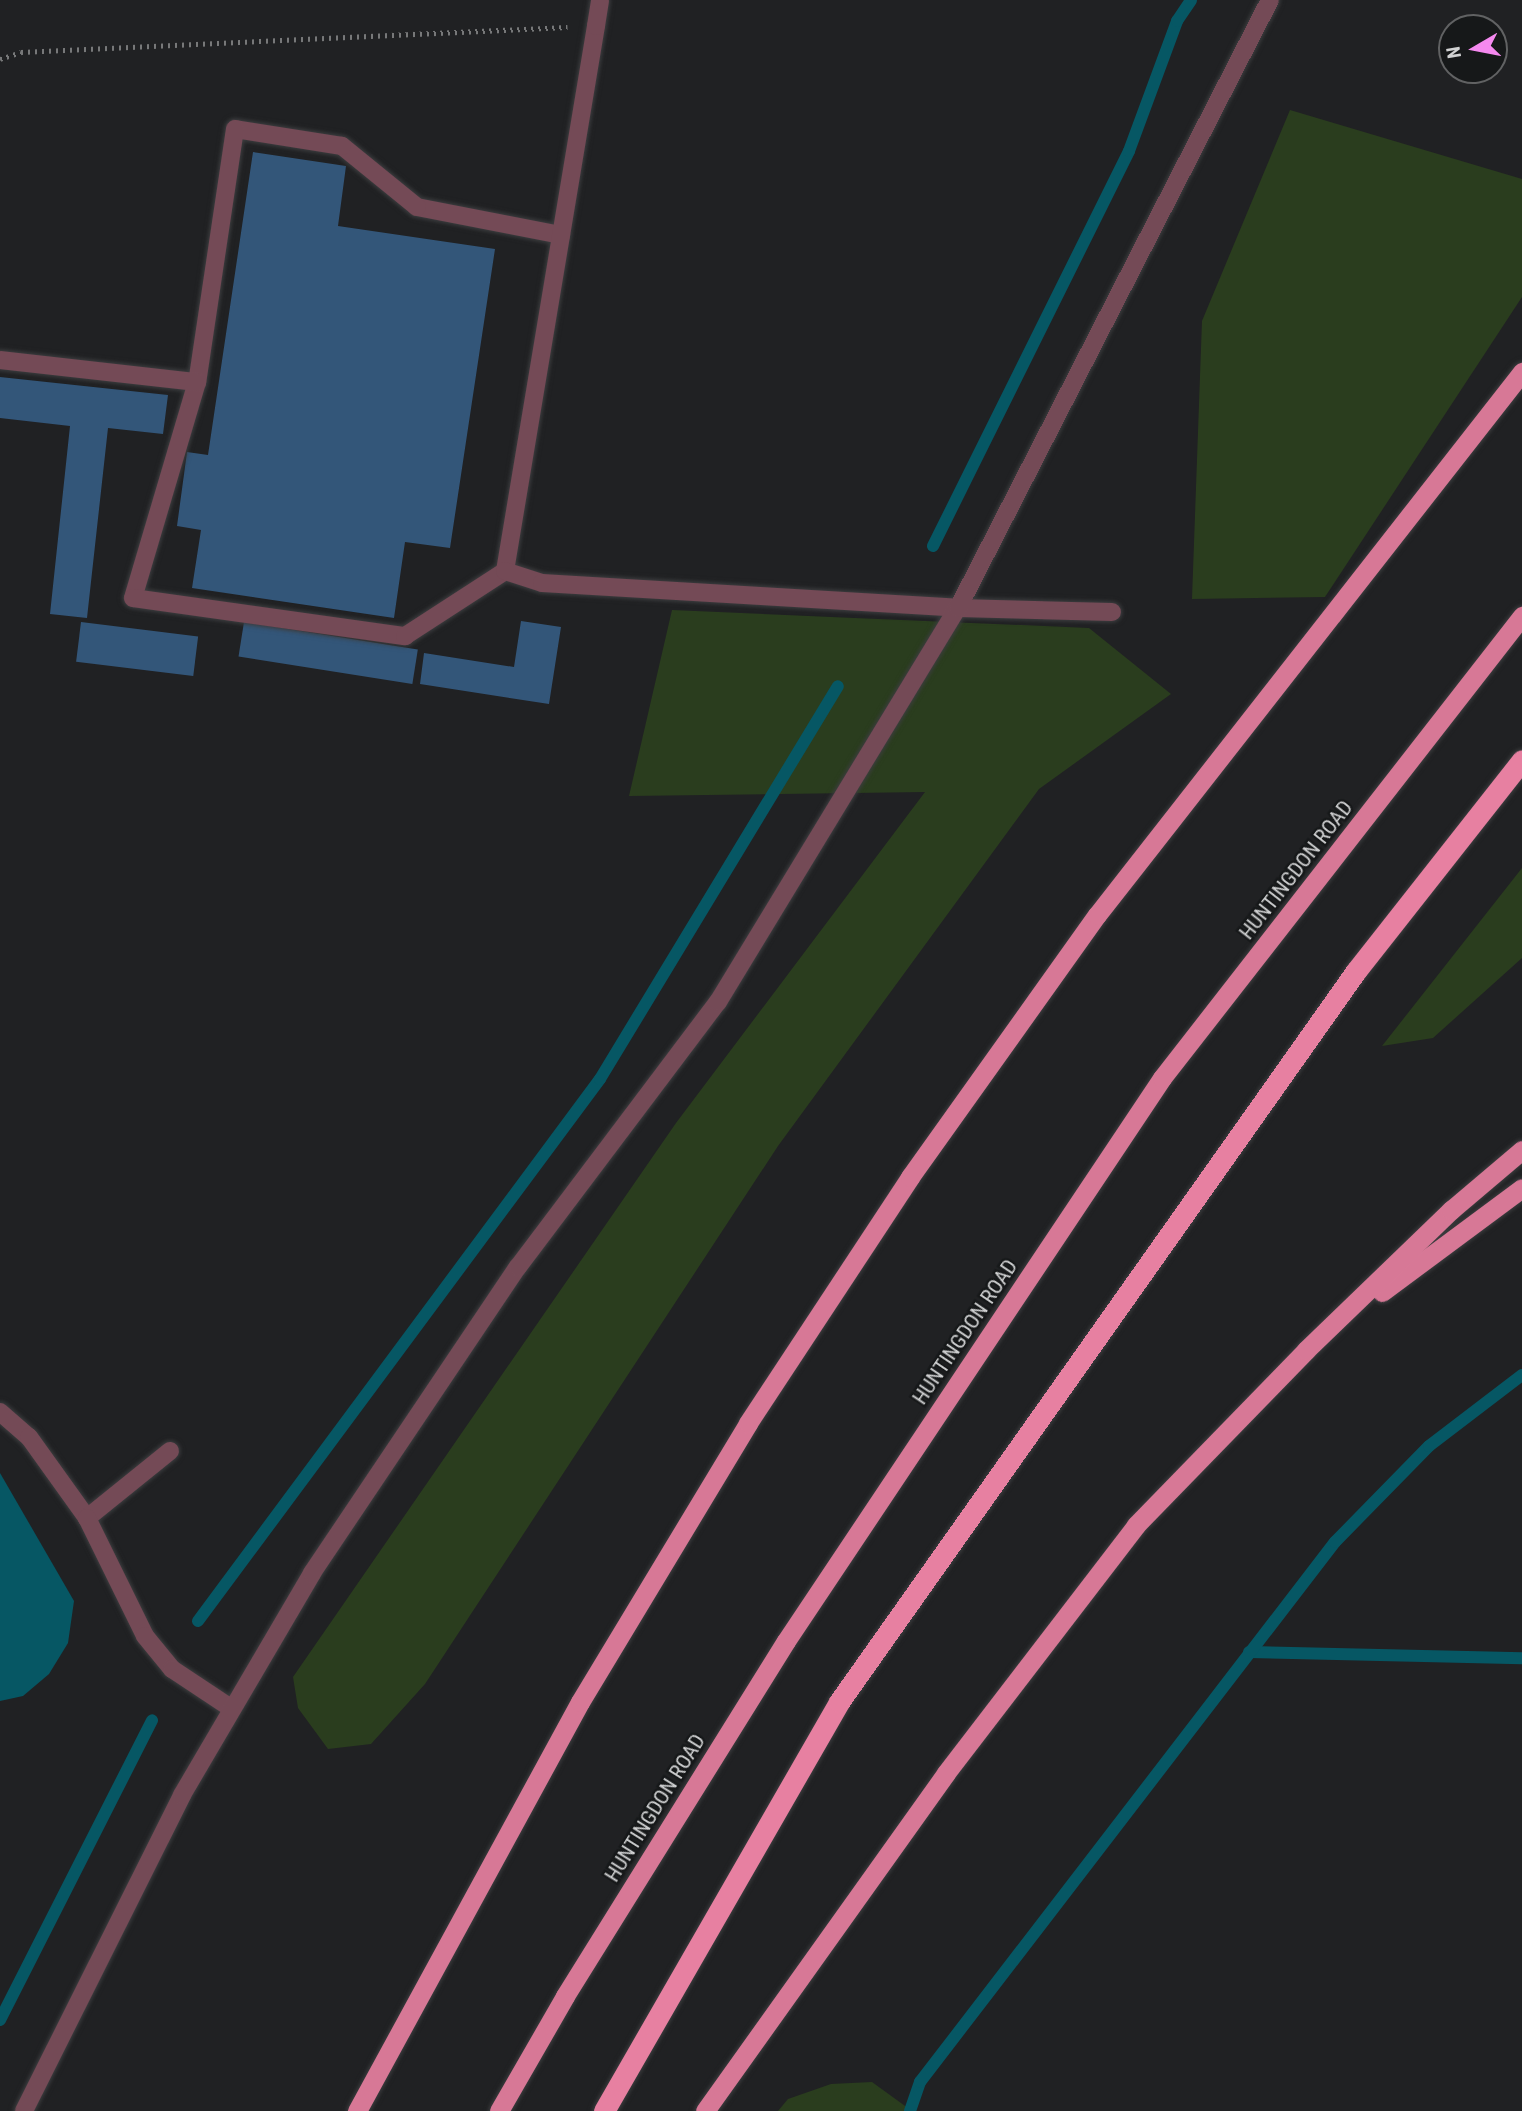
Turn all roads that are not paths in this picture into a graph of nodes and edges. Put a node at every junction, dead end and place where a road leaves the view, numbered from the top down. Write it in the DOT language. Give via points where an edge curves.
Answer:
graph roads {
  1 [pos="600,0"];
  2 [pos="1270,0"];
  3 [pos="561,236"];
  4 [pos="0,360"];
  5 [pos="1522,372"];
  6 [pos="197,382"];
  7 [pos="505,571"];
  8 [pos="958,608"];
  9 [pos="1112,612"];
  10 [pos="1522,616"];
  11 [pos="1522,760"];
  12 [pos="1522,1150"];
  13 [pos="1522,1188"];
  14 [pos="1306,1350"];
  15 [pos="0,1412"];
  16 [pos="170,1451"];
  17 [pos="88,1518"];
  18 [pos="231,1708"];
  19 [pos="24,2111"];
  20 [pos="357,2111"];
  21 [pos="499,2111"];
  22 [pos="604,2111"];
  23 [pos="705,2111"];
  1 -- 3 [label="lane"];
  2 -- 8 [label="lane"];
  3 -- 6 [label="lane" via="416,207 342,146 235,129"];
  3 -- 7 [label="lane"];
  4 -- 6 [label="lane"];
  5 -- 20 [label="highway" via="1097,915 910,1177 748,1423 579,1702"];
  6 -- 7 [label="lane" via="133,598 405,636"];
  7 -- 8 [label="lane" via="542,583"];
  8 -- 9 [label="lane"];
  8 -- 18 [label="lane" via="718,1002 517,1267 312,1573"];
  10 -- 21 [label="highway, HUNTINGDON ROAD" via="1162,1078 786,1641 565,1996"];
  11 -- 22 [label="highway" via="1356,971 839,1702"];
  12 -- 14 [label="highway" via="1451,1210"];
  13 -- 14 [label="highway"];
  14 -- 23 [label="highway" via="1136,1525 946,1773"];
  15 -- 17 [label="lane" via="29,1437"];
  16 -- 17 [label="lane"];
  17 -- 18 [label="lane" via="145,1636 172,1669"];
  18 -- 19 [label="lane"];
}
